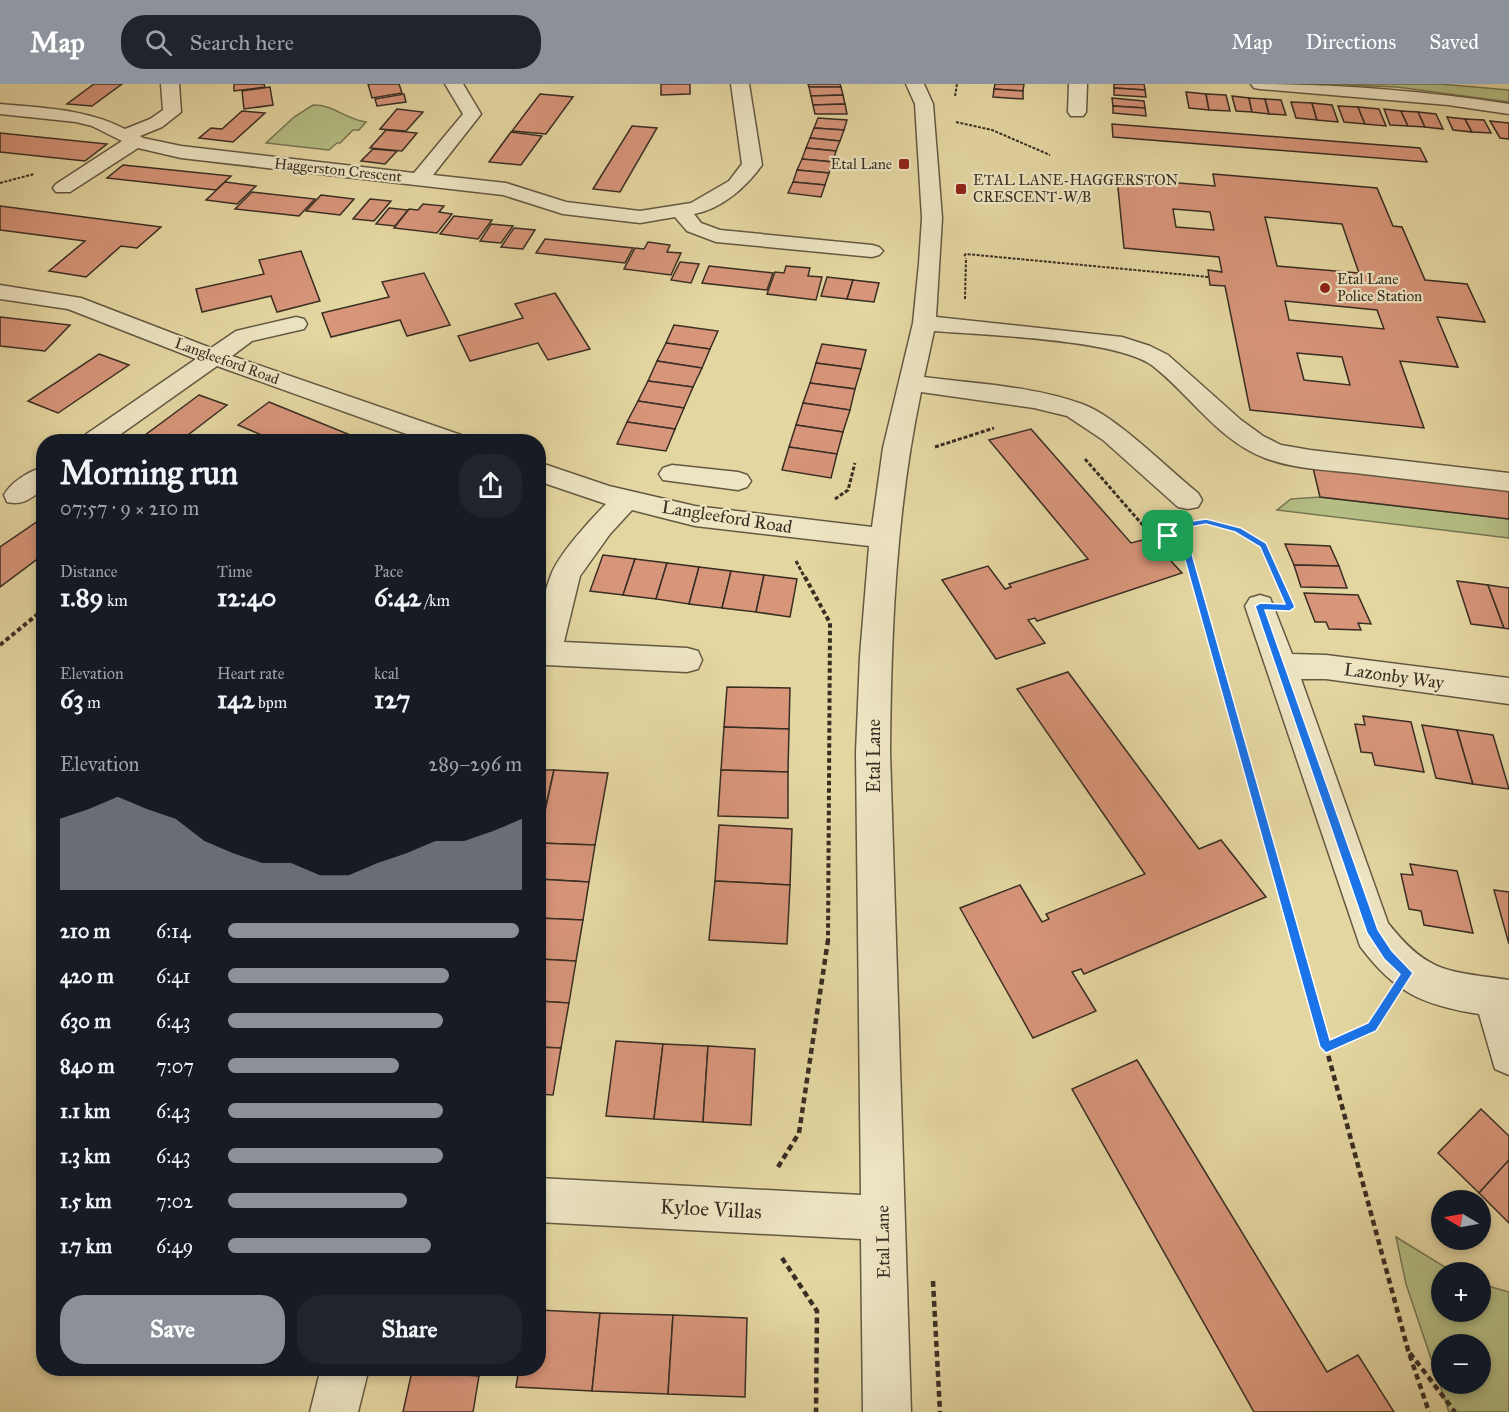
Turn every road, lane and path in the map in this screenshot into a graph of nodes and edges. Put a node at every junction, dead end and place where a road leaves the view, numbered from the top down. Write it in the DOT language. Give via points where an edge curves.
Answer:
graph roads {
  1 [pos="170,84"];
  2 [pos="454,84"];
  3 [pos="740,84"];
  4 [pos="1078,84"];
  5 [pos="1260,84"];
  6 [pos="924,91"];
  7 [pos="0,109"];
  8 [pos="1509,109"];
  9 [pos="1077,111"];
  10 [pos="952,121"];
  11 [pos="131,139"];
  12 [pos="1050,155"];
  13 [pos="420,179"];
  14 [pos="63,188"];
  15 [pos="680,210"];
  16 [pos="872,251"];
  17 [pos="930,264"];
  18 [pos="1209,277"];
  19 [pos="0,292"];
  20 [pos="924,323"];
  21 [pos="296,324"];
  22 [pos="213,357"];
  23 [pos="910,383"];
  24 [pos="996,427"];
  25 [pos="104,434"];
  26 [pos="432,434"];
  27 [pos="896,448"];
  28 [pos="1082,455"];
  29 [pos="546,474"];
  30 [pos="672,474"];
  31 [pos="706,478"];
  32 [pos="36,481"];
  33 [pos="738,481"];
  34 [pos="1509,482"];
  35 [pos="16,495"];
  36 [pos="626,499"];
  37 [pos="1188,500"];
  38 [pos="695,516"];
  39 [pos="1206,522"];
  40 [pos="1175,531"];
  41 [pos="1168,536"];
  42 [pos="884,538"];
  43 [pos="1260,606"];
  44 [pos="36,616"];
  45 [pos="0,645"];
  46 [pos="687,660"];
  47 [pos="1280,666"];
  48 [pos="1509,691"];
  49 [pos="1407,973"];
  50 [pos="1501,998"];
  51 [pos="1326,1047"];
  52 [pos="1509,1055"];
  53 [pos="546,1200"];
  54 [pos="883,1218"];
  55 [pos="1408,1350"];
  56 [pos="343,1376"];
  57 [pos="334,1412"];
  58 [pos="887,1412"];
  59 [pos="1429,1412"];
  60 [pos="1455,1412"];
  1 -- 11 [label="street" via="172,112"];
  2 -- 13 [label="street" via="472,114"];
  3 -- 15 [label="street, Haggerston Crescent" via="752,165 736,185 697,207"];
  4 -- 9 [label="street"];
  5 -- 8 [label="street"];
  6 -- 17 [label="street, Etal Lane" via="932,218"];
  7 -- 11 [label="street, Haggerston Crescent" via="98,122"];
  10 -- 12 [label="path" via="992,130"];
  11 -- 13 [label="street, Haggerston Crescent" via="219,157"];
  11 -- 14 [label="street"];
  13 -- 15 [label="street, Haggerston Crescent" via="506,189 563,208 640,217"];
  15 -- 16 [label="street" via="694,227 716,236"];
  17 -- 18 [label="path" via="956,266 966,254"];
  17 -- 20 [label="street, Etal Lane"];
  19 -- 22 [label="street, Langleeford Road" via="73,303"];
  20 -- 23 [label="street, Etal Lane"];
  20 -- 34 [label="street" via="1122,344 1142,351 1160,360 1232,426 1274,452"];
  21 -- 22 [label="street" via="244,336"];
  22 -- 25 [label="street"];
  22 -- 26 [label="street, Langleeford Road"];
  23 -- 27 [label="street, Etal Lane"];
  23 -- 37 [label="street" via="1034,400 1075,410 1112,434"];
  24 -- 27 [label="path" via="922,451"];
  27 -- 42 [label="street, Etal Lane"];
  28 -- 41 [label="path" via="1148,531"];
  29 -- 36 [label="street, Langleeford Road"];
  30 -- 31 [label="street"];
  31 -- 33 [label="street"];
  31 -- 38 [label="street"];
  32 -- 35 [label="street"];
  36 -- 38 [label="street, Langleeford Road"];
  36 -- 46 [label="street" via="566,574 546,653"];
  38 -- 42 [label="street, Langleeford Road"];
  39 -- 43 [label="path" via="1238,530 1263,545 1290,607"];
  40 -- 41 [label="path"];
  41 -- 51 [label="path" via="1184,540"];
  42 -- 54 [label="street, Etal Lane" via="873,752"];
  43 -- 47 [label="street"];
  44 -- 45 [label="path"];
  47 -- 48 [label="street, Lazonby Way" via="1326,667"];
  47 -- 49 [label="street" via="1373,933"];
  49 -- 50 [label="street" via="1433,987"];
  49 -- 51 [label="path" via="1372,1027"];
  50 -- 52 [label="street"];
  51 -- 55 [label="path"];
  53 -- 54 [label="street, Kyloe Villas"];
  54 -- 58 [label="street, Etal Lane"];
  55 -- 59 [label="path"];
  55 -- 60 [label="path"];
  56 -- 57 [label="street"];
}
